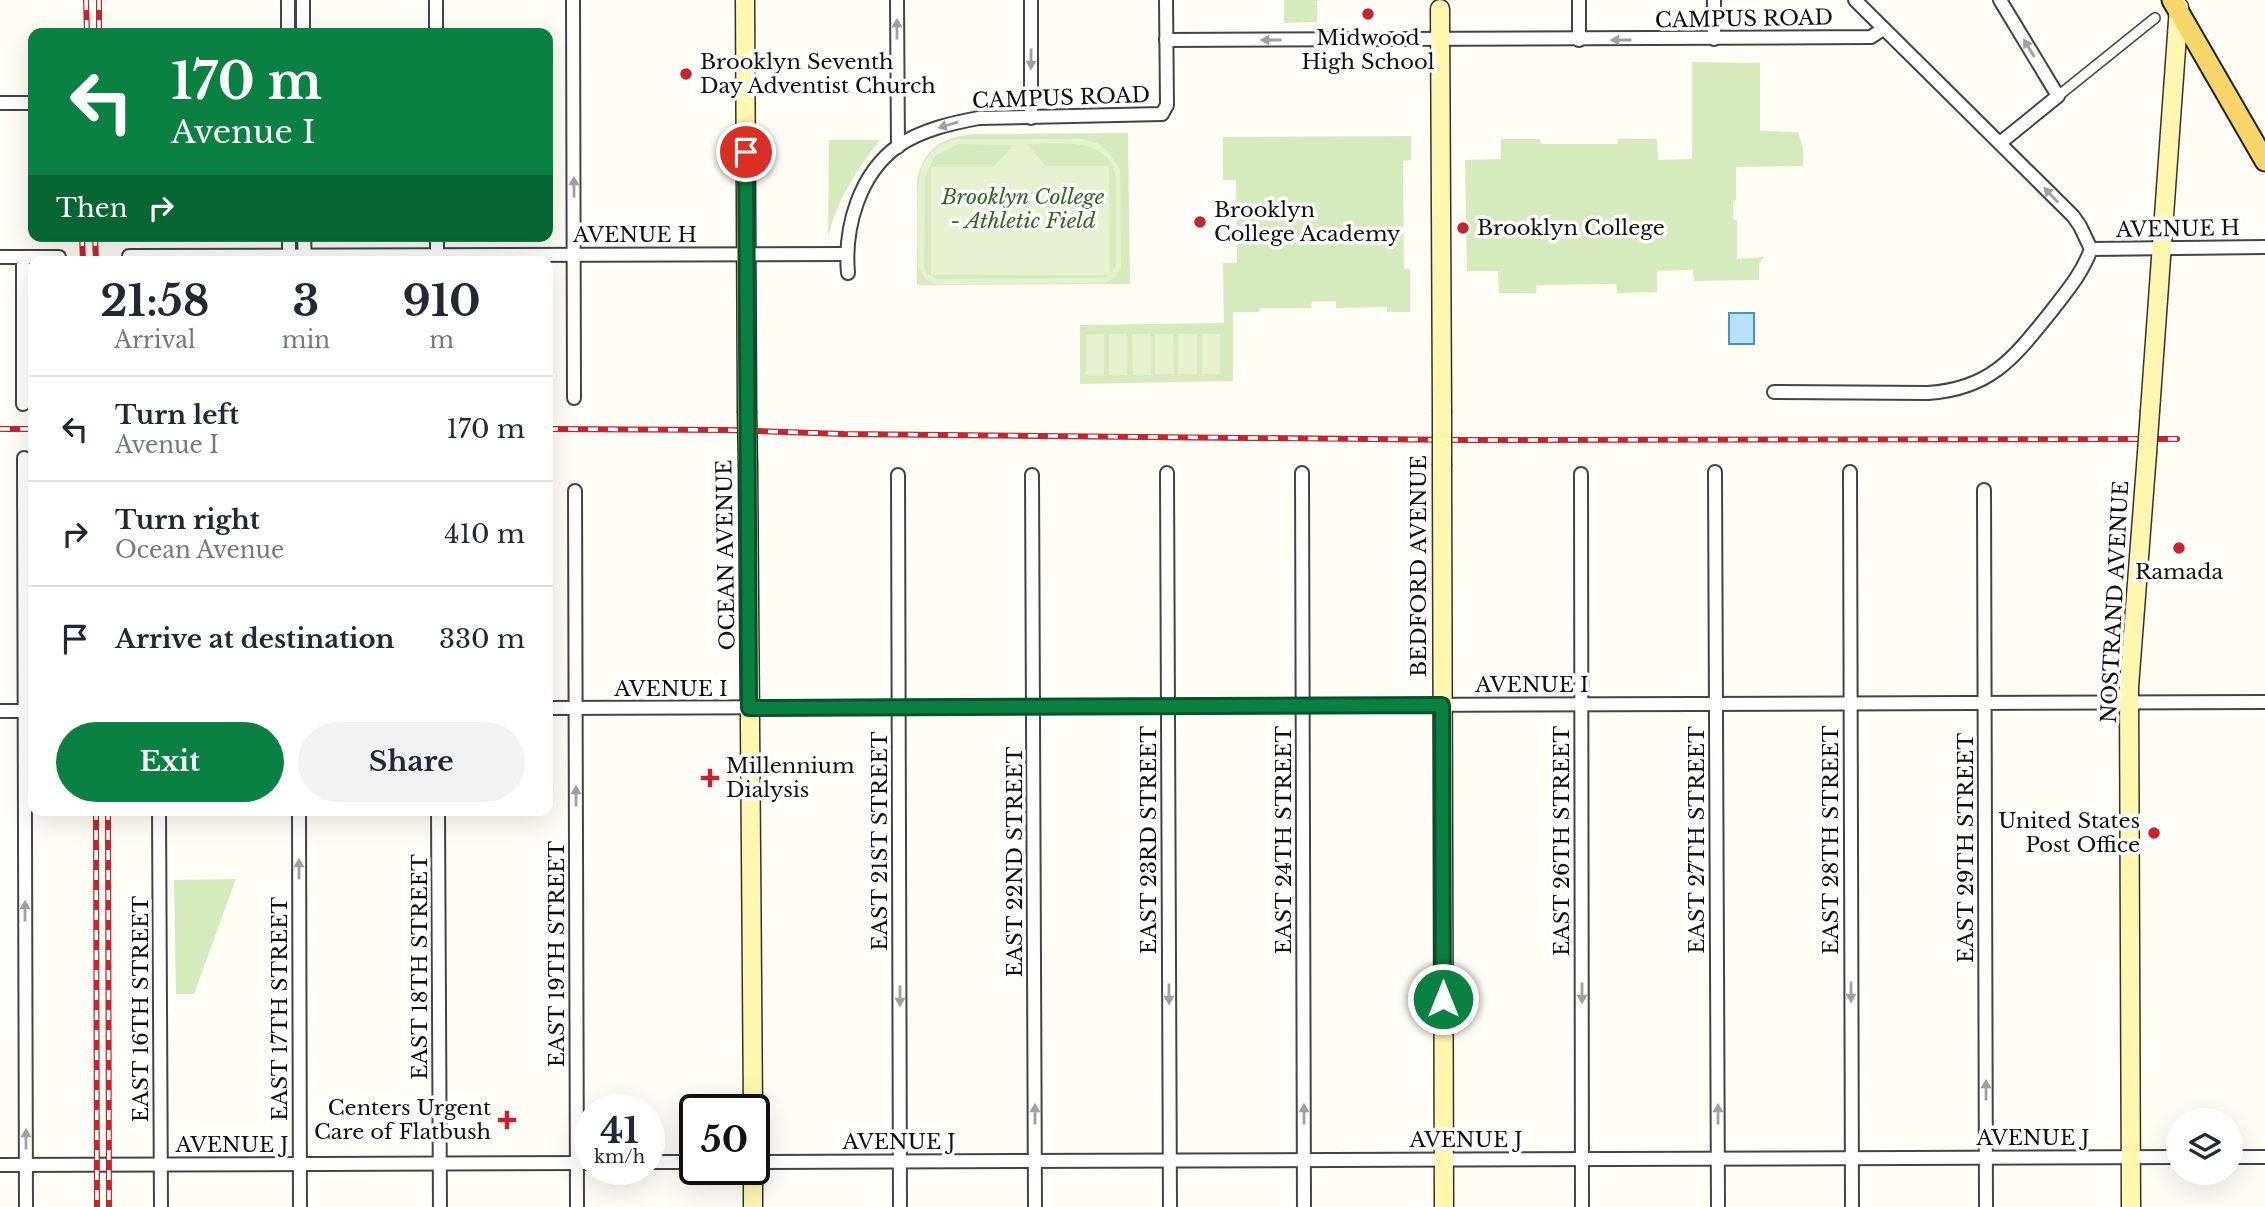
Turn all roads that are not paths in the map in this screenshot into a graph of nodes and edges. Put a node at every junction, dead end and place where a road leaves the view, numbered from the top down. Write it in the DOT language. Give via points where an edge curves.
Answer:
graph roads {
  1 [pos="288,0"];
  2 [pos="303,0"];
  3 [pos="436,0"];
  4 [pos="573,0"];
  5 [pos="745,0"];
  6 [pos="897,0"];
  7 [pos="1031,0"];
  8 [pos="1166,0"];
  9 [pos="1579,0"];
  10 [pos="1714,0"];
  11 [pos="1855,0"];
  12 [pos="2000,0"];
  13 [pos="2177,4"];
  14 [pos="1440,9"];
  15 [pos="2155,18"];
  16 [pos="288,28"];
  17 [pos="303,28"];
  18 [pos="436,28"];
  19 [pos="1883,29"];
  20 [pos="1714,39"];
  21 [pos="1166,40"];
  22 [pos="1440,40"];
  23 [pos="1579,40"];
  24 [pos="2058,96"];
  25 [pos="0,103"];
  26 [pos="28,103"];
  27 [pos="1031,118"];
  28 [pos="2000,143"];
  29 [pos="898,146"];
  30 [pos="2265,161"];
  31 [pos="2265,247"];
  32 [pos="2091,249"];
  33 [pos="2162,249"];
  34 [pos="747,254"];
  35 [pos="847,254"];
  36 [pos="574,255"];
  37 [pos="528,256"];
  38 [pos="0,257"];
  39 [pos="23,257"];
  40 [pos="28,257"];
  41 [pos="848,272"];
  42 [pos="1774,391"];
  43 [pos="574,398"];
  44 [pos="23,404"];
  45 [pos="24,458"];
  46 [pos="1714,472"];
  47 [pos="1850,472"];
  48 [pos="1302,473"];
  49 [pos="1167,474"];
  50 [pos="1581,474"];
  51 [pos="898,475"];
  52 [pos="1032,475"];
  53 [pos="1984,490"];
  54 [pos="575,491"];
  55 [pos="28,660"];
  56 [pos="2129,702"];
  57 [pos="2265,702"];
  58 [pos="1850,703"];
  59 [pos="1985,703"];
  60 [pos="1581,704"];
  61 [pos="1716,704"];
  62 [pos="1302,705"];
  63 [pos="1442,705"];
  64 [pos="1033,706"];
  65 [pos="1168,706"];
  66 [pos="899,707"];
  67 [pos="553,708"];
  68 [pos="575,708"];
  69 [pos="749,708"];
  70 [pos="0,711"];
  71 [pos="28,711"];
  72 [pos="28,816"];
  73 [pos="159,816"];
  74 [pos="299,816"];
  75 [pos="438,816"];
  76 [pos="582,1094"];
  77 [pos="753,1094"];
  78 [pos="2131,1157"];
  79 [pos="2166,1157"];
  80 [pos="2243,1157"];
  81 [pos="2265,1157"];
  82 [pos="1718,1158"];
  83 [pos="1852,1158"];
  84 [pos="1986,1158"];
  85 [pos="1582,1159"];
  86 [pos="1170,1160"];
  87 [pos="1304,1160"];
  88 [pos="1443,1160"];
  89 [pos="900,1161"];
  90 [pos="1035,1161"];
  91 [pos="770,1162"];
  92 [pos="440,1163"];
  93 [pos="574,1163"];
  94 [pos="0,1164"];
  95 [pos="26,1164"];
  96 [pos="160,1164"];
  97 [pos="300,1164"];
  98 [pos="580,1185"];
  99 [pos="753,1185"];
  100 [pos="26,1207"];
  101 [pos="161,1207"];
  102 [pos="300,1207"];
  103 [pos="440,1207"];
  104 [pos="577,1207"];
  105 [pos="753,1207"];
  106 [pos="900,1207"];
  107 [pos="1035,1207"];
  108 [pos="1170,1207"];
  109 [pos="1304,1207"];
  110 [pos="1444,1207"];
  111 [pos="1582,1207"];
  112 [pos="1718,1207"];
  113 [pos="1852,1207"];
  114 [pos="1986,1207"];
  115 [pos="2131,1207"];
  1 -- 16 [label="street"];
  2 -- 17 [label="street"];
  3 -- 18 [label="street"];
  36 -- 4 [label="street, one-way"];
  5 -- 34 [label="main road, OCEAN AVENUE"];
  29 -- 6 [label="street, one-way"];
  7 -- 27 [label="street, one-way"];
  8 -- 21 [label="street"];
  9 -- 23 [label="street"];
  10 -- 20 [label="street"];
  11 -- 19 [label="street"];
  24 -- 12 [label="street, one-way"];
  13 -- 30 [label="main road"];
  13 -- 33 [label="main road, NOSTRAND AVENUE"];
  14 -- 22 [label="main road, BEDFORD AVENUE"];
  15 -- 24 [label="street"];
  19 -- 20 [label="street, CAMPUS ROAD" via="1871,37"];
  19 -- 28 [label="street"];
  20 -- 23 [label="street, CAMPUS ROAD, one-way"];
  22 -- 21 [label="street, CAMPUS ROAD, one-way"];
  21 -- 27 [label="street, CAMPUS ROAD" via="1167,105 1162,114"];
  22 -- 23 [label="street, CAMPUS ROAD"];
  22 -- 63 [label="main road, BEDFORD AVENUE, bridge"];
  24 -- 28 [label="street"];
  25 -- 26 [label="street"];
  27 -- 29 [label="street, CAMPUS ROAD, one-way" via="958,121"];
  32 -- 28 [label="street, one-way" via="2073,216"];
  29 -- 35 [label="street, CAMPUS ROAD" via="861,195"];
  31 -- 33 [label="street, AVENUE H"];
  32 -- 33 [label="street, AVENUE H"];
  32 -- 42 [label="street" via="2072,285 2009,362 1963,388 1928,393"];
  33 -- 56 [label="main road, NOSTRAND AVENUE, bridge"];
  34 -- 35 [label="street, AVENUE H"];
  34 -- 36 [label="street, AVENUE H"];
  34 -- 69 [label="main road, OCEAN AVENUE, bridge"];
  35 -- 41 [label="street, CAMPUS ROAD"];
  36 -- 37 [label="street, AVENUE H"];
  36 -- 43 [label="street"];
  38 -- 39 [label="street"];
  39 -- 40 [label="street"];
  39 -- 44 [label="street"];
  45 -- 55 [label="street"];
  46 -- 61 [label="street, EAST 27TH STREET"];
  47 -- 58 [label="street, EAST 28TH STREET"];
  48 -- 62 [label="street, EAST 24TH STREET"];
  49 -- 65 [label="street, EAST 23RD STREET"];
  50 -- 60 [label="street, EAST 26TH STREET"];
  51 -- 66 [label="street, EAST 21ST STREET"];
  52 -- 64 [label="street, EAST 22ND STREET"];
  53 -- 59 [label="street, EAST 29TH STREET"];
  54 -- 68 [label="street, EAST 19TH STREET"];
  56 -- 57 [label="street, AVENUE I"];
  56 -- 59 [label="street, AVENUE I"];
  56 -- 78 [label="main road, NOSTRAND AVENUE"];
  58 -- 59 [label="street, AVENUE I"];
  58 -- 61 [label="street, AVENUE I"];
  58 -- 83 [label="street, EAST 28TH STREET, one-way"];
  84 -- 59 [label="street, EAST 29TH STREET, one-way"];
  60 -- 61 [label="street, AVENUE I"];
  60 -- 63 [label="street, AVENUE I"];
  60 -- 85 [label="street, EAST 26TH STREET, one-way"];
  82 -- 61 [label="street, EAST 27TH STREET, one-way"];
  62 -- 63 [label="street, AVENUE I"];
  62 -- 65 [label="street, AVENUE I"];
  87 -- 62 [label="street, EAST 24TH STREET, one-way"];
  63 -- 88 [label="main road, BEDFORD AVENUE"];
  64 -- 65 [label="street, AVENUE I"];
  64 -- 66 [label="street, AVENUE I"];
  90 -- 64 [label="street, EAST 22ND STREET, one-way"];
  65 -- 86 [label="street, EAST 23RD STREET, one-way"];
  66 -- 69 [label="street, AVENUE I"];
  66 -- 89 [label="street, EAST 21ST STREET, one-way"];
  67 -- 68 [label="street, AVENUE I"];
  68 -- 69 [label="street, AVENUE I"];
  76 -- 68 [label="street, EAST 19TH STREET, one-way"];
  69 -- 77 [label="main road, OCEAN AVENUE"];
  70 -- 71 [label="street"];
  95 -- 72 [label="street, one-way"];
  73 -- 96 [label="street, EAST 16TH STREET"];
  97 -- 74 [label="street, EAST 17TH STREET, one-way"];
  75 -- 92 [label="street, EAST 18TH STREET"];
  78 -- 79 [label="street, AVENUE J"];
  78 -- 84 [label="street, AVENUE J"];
  78 -- 115 [label="main road, NOSTRAND AVENUE"];
  80 -- 81 [label="street"];
  82 -- 83 [label="street, AVENUE J"];
  82 -- 85 [label="street, AVENUE J"];
  82 -- 112 [label="street, EAST 27TH STREET"];
  83 -- 84 [label="street, AVENUE J"];
  83 -- 113 [label="street, EAST 28TH STREET"];
  84 -- 114 [label="street, EAST 29TH STREET"];
  85 -- 88 [label="street, AVENUE J"];
  85 -- 111 [label="street, EAST 26TH STREET"];
  86 -- 87 [label="street, AVENUE J"];
  86 -- 90 [label="street, AVENUE J"];
  86 -- 108 [label="street, EAST 23RD STREET"];
  87 -- 88 [label="street, AVENUE J"];
  87 -- 109 [label="street, EAST 24TH STREET"];
  88 -- 110 [label="main road, BEDFORD AVENUE"];
  89 -- 90 [label="street, AVENUE J"];
  89 -- 91 [label="street, AVENUE J"];
  89 -- 106 [label="street, EAST 21ST STREET"];
  90 -- 107 [label="street, EAST 22ND STREET"];
  92 -- 93 [label="street, AVENUE J"];
  92 -- 97 [label="street, AVENUE J"];
  92 -- 103 [label="street, EAST 18TH STREET"];
  94 -- 95 [label="street, AVENUE J"];
  95 -- 96 [label="street, AVENUE J"];
  95 -- 100 [label="street"];
  96 -- 97 [label="street, AVENUE J"];
  96 -- 101 [label="street, EAST 16TH STREET"];
  97 -- 102 [label="street, EAST 17TH STREET"];
  98 -- 104 [label="street, EAST 19TH STREET"];
  99 -- 105 [label="main road"];
}
